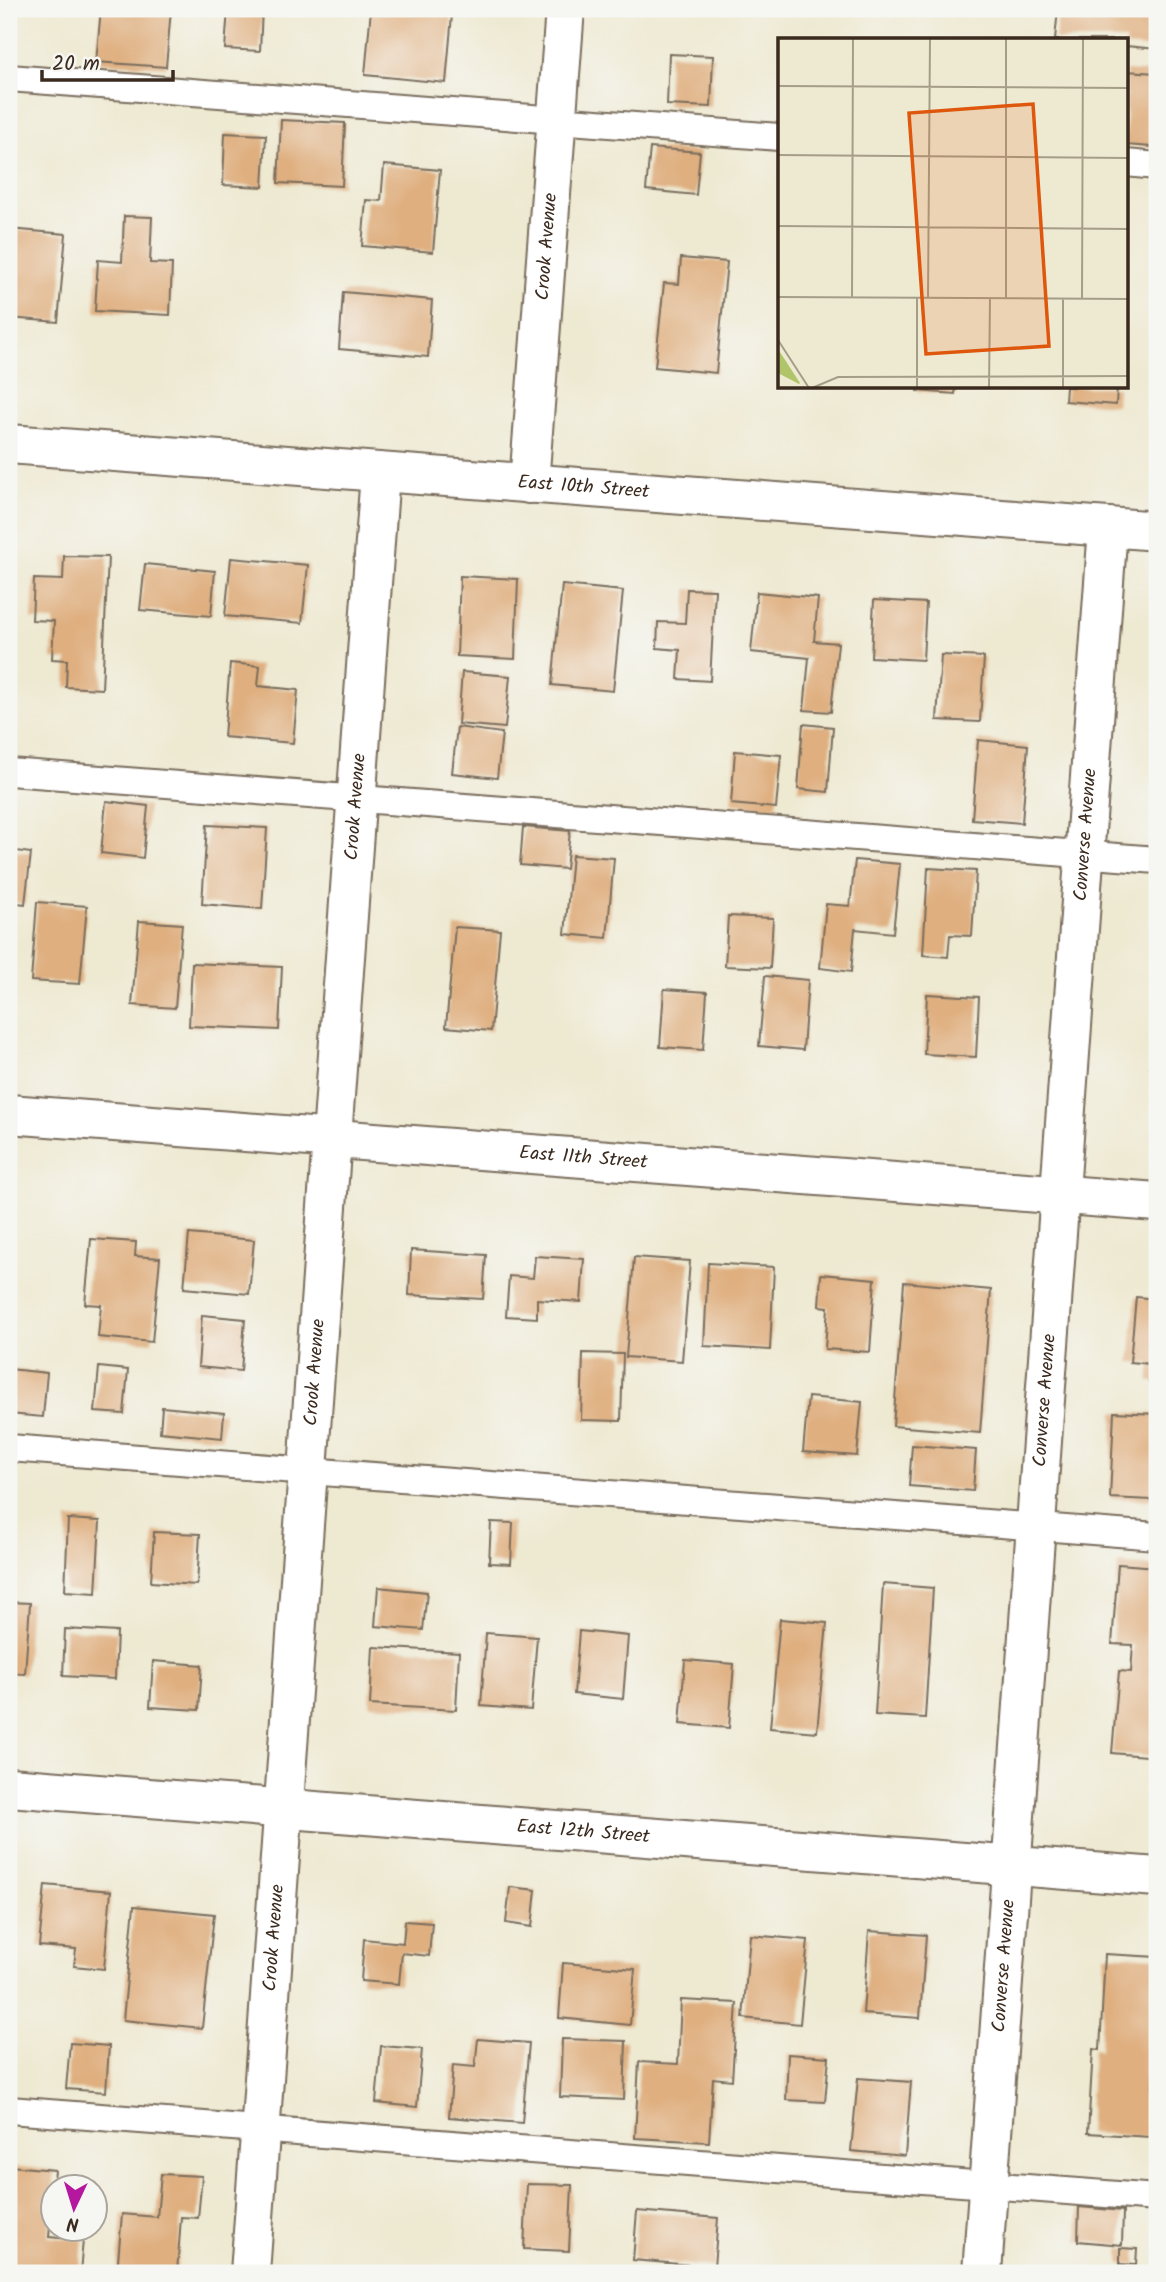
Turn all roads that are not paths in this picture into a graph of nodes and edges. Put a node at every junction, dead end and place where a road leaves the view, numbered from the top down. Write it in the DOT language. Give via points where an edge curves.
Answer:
graph roads {
  1 [pos="565,9"];
  2 [pos="9,78"];
  3 [pos="557,120"];
  4 [pos="778,137"];
  5 [pos="1128,163"];
  6 [pos="1157,166"];
  7 [pos="9,444"];
  8 [pos="380,473"];
  9 [pos="529,484"];
  10 [pos="1108,527"];
  11 [pos="1157,531"];
  12 [pos="9,772"];
  13 [pos="357,798"];
  14 [pos="1084,854"];
  15 [pos="1157,860"];
  16 [pos="9,1114"];
  17 [pos="332,1139"];
  18 [pos="1060,1195"];
  19 [pos="1157,1202"];
  20 [pos="9,1448"];
  21 [pos="308,1471"];
  22 [pos="1035,1527"];
  23 [pos="1157,1536"];
  24 [pos="9,1787"];
  25 [pos="283,1809"];
  26 [pos="1011,1866"];
  27 [pos="1157,1877"];
  28 [pos="9,2110"];
  29 [pos="260,2129"];
  30 [pos="988,2185"];
  31 [pos="1157,2198"];
  32 [pos="250,2273"];
  33 [pos="982,2273"];
  1 -- 3 [label="street, Crook Avenue"];
  2 -- 3 [label="lane"];
  3 -- 4 [label="lane"];
  3 -- 9 [label="street, Crook Avenue"];
  5 -- 6 [label="lane"];
  7 -- 8 [label="street, East 10th Street"];
  8 -- 9 [label="street, East 10th Street"];
  8 -- 13 [label="street, Crook Avenue"];
  9 -- 10 [label="street, East 10th Street"];
  10 -- 11 [label="street, East 10th Street"];
  10 -- 14 [label="street, Converse Avenue"];
  12 -- 13 [label="lane"];
  13 -- 14 [label="lane"];
  13 -- 17 [label="street, Crook Avenue"];
  14 -- 15 [label="lane"];
  14 -- 18 [label="street, Converse Avenue"];
  16 -- 17 [label="street, East 11th Street"];
  17 -- 18 [label="street, East 11th Street"];
  17 -- 21 [label="street, Crook Avenue"];
  18 -- 19 [label="street, East 11th Street"];
  18 -- 22 [label="street, Converse Avenue"];
  20 -- 21 [label="lane"];
  21 -- 22 [label="lane"];
  21 -- 25 [label="street, Crook Avenue"];
  22 -- 23 [label="lane"];
  22 -- 26 [label="street, Converse Avenue"];
  24 -- 25 [label="street, East 12th Street"];
  25 -- 26 [label="street, East 12th Street"];
  25 -- 29 [label="street, Crook Avenue"];
  26 -- 27 [label="street, East 12th Street"];
  26 -- 30 [label="street, Converse Avenue"];
  28 -- 29 [label="lane"];
  29 -- 30 [label="lane"];
  29 -- 32 [label="street, Crook Avenue"];
  30 -- 31 [label="lane"];
  30 -- 33 [label="street, Converse Avenue"];
}
